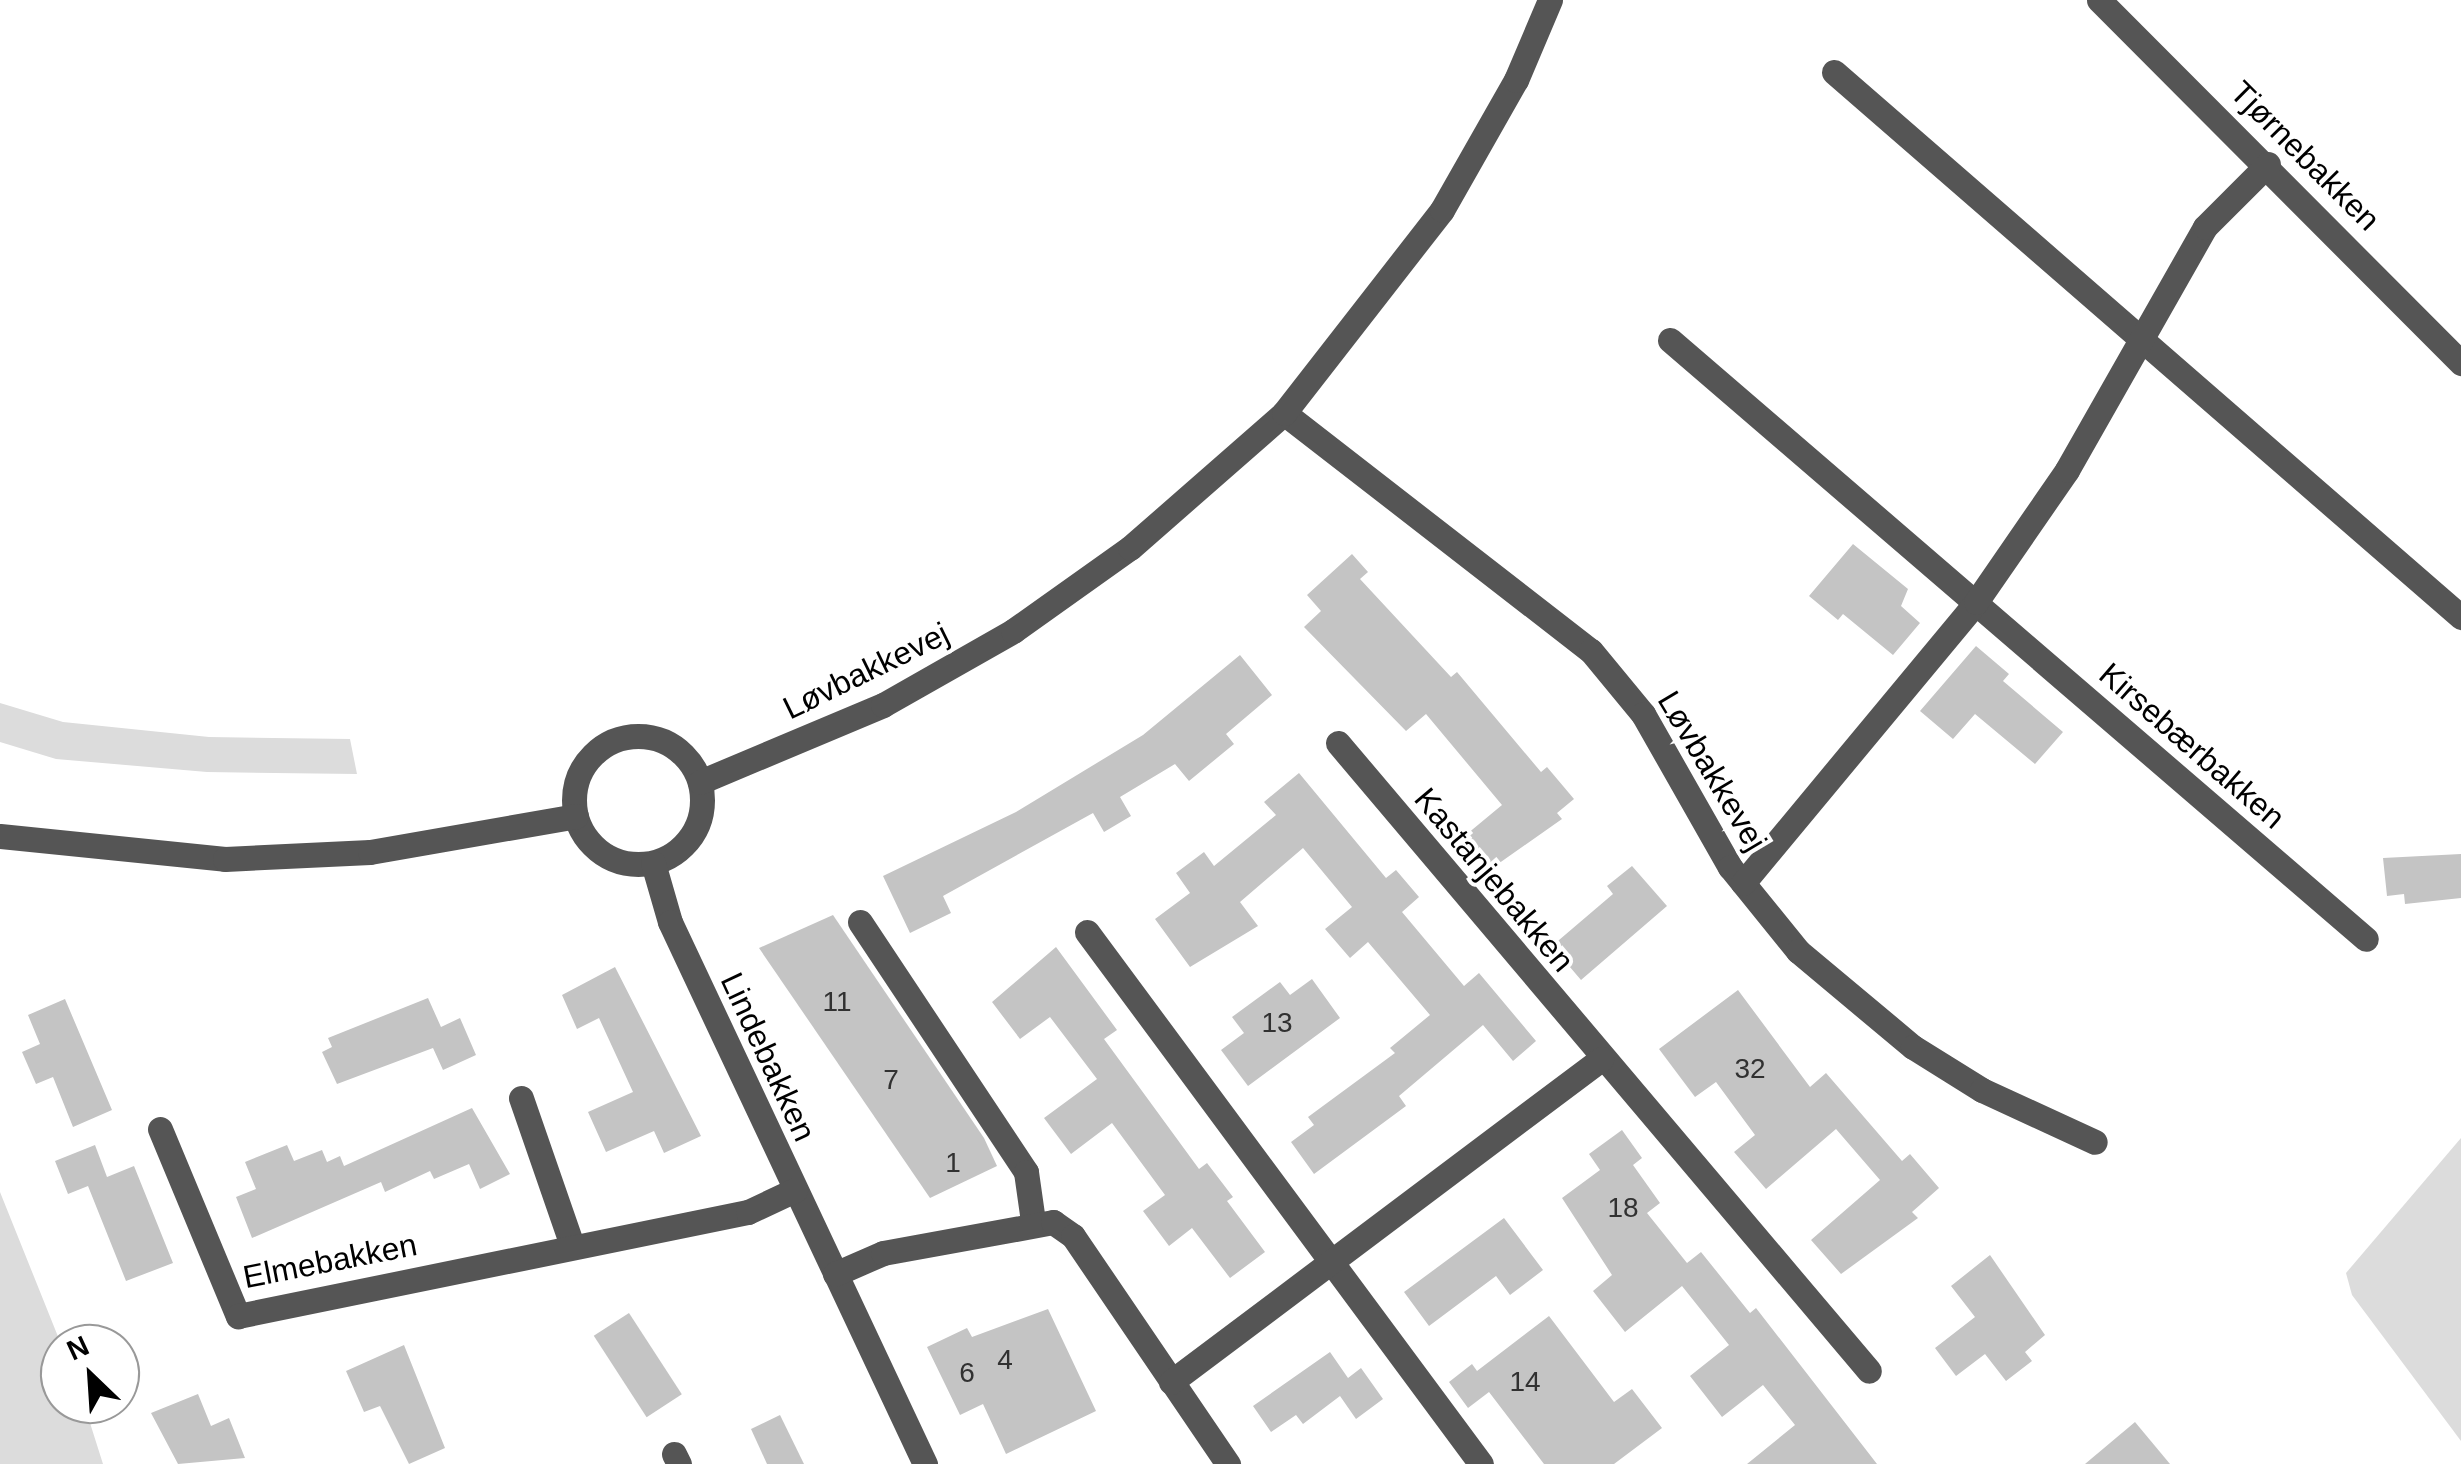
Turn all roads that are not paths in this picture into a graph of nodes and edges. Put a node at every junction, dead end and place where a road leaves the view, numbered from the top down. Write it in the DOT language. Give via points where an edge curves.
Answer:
graph roads {
  1 [pos="1550,0"];
  2 [pos="2114,4"];
  3 [pos="1834,72"];
  4 [pos="2268,164"];
  5 [pos="2140,334"];
  6 [pos="1670,340"];
  7 [pos="2461,363"];
  8 [pos="1284,413"];
  9 [pos="1976,602"];
  10 [pos="2461,617"];
  11 [pos="1338,742"];
  12 [pos="700,782"];
  13 [pos="576,816"];
  14 [pos="0,836"];
  15 [pos="654,862"];
  16 [pos="1743,883"];
  17 [pos="860,922"];
  18 [pos="1087,932"];
  19 [pos="2366,939"];
  20 [pos="1601,1059"];
  21 [pos="521,1098"];
  22 [pos="160,1130"];
  23 [pos="2094,1142"];
  24 [pos="794,1190"];
  25 [pos="1033,1221"];
  26 [pos="572,1244"];
  27 [pos="1329,1262"];
  28 [pos="835,1274"];
  29 [pos="1869,1371"];
  30 [pos="1171,1382"];
  31 [pos="925,1464"];
  32 [pos="1228,1464"];
  33 [pos="1481,1464"];
  1 -- 8 [label="street, Løvbakkevej" via="1516,80 1442,210"];
  2 -- 4 [label="street, Tjørnebakken"];
  3 -- 5 [label="street"];
  4 -- 5 [label="street" via="2205,227"];
  4 -- 7 [label="street, Tjørnebakken"];
  5 -- 9 [label="street" via="2066,470"];
  5 -- 10 [label="street"];
  6 -- 9 [label="street, Kirsebærbakken"];
  8 -- 12 [label="street, Løvbakkevej" via="1130,548 1013,631 883,705"];
  8 -- 16 [label="street, Løvbakkevej" via="1591,651 1642,714"];
  9 -- 16 [label="street"];
  9 -- 19 [label="street, Kirsebærbakken"];
  11 -- 20 [label="street, Kastanjebakken"];
  12 -- 13 [label="street" via="669,744 620,738 582,770"];
  12 -- 15 [label="street" via="694,831 672,855"];
  13 -- 14 [label="street" via="370,852 226,859"];
  13 -- 15 [label="street" via="607,857"];
  15 -- 24 [label="street, Lindebakken" via="670,922"];
  16 -- 23 [label="street, Løvbakkevej" via="1798,950 1913,1047 1982,1090"];
  17 -- 25 [label="street" via="1026,1172"];
  18 -- 27 [label="street"];
  20 -- 27 [label="street"];
  20 -- 29 [label="street, Kastanjebakken"];
  21 -- 26 [label="street"];
  22 -- 26 [label="street, Elmebakken" via="238,1316"];
  24 -- 26 [label="street, Elmebakken" via="748,1212"];
  24 -- 28 [label="street, Lindebakken"];
  25 -- 28 [label="street" via="883,1252"];
  25 -- 30 [label="street" via="1053,1222 1072,1236"];
  27 -- 30 [label="street"];
  27 -- 33 [label="street"];
  28 -- 31 [label="street, Lindebakken"];
  30 -- 32 [label="street"];
}
